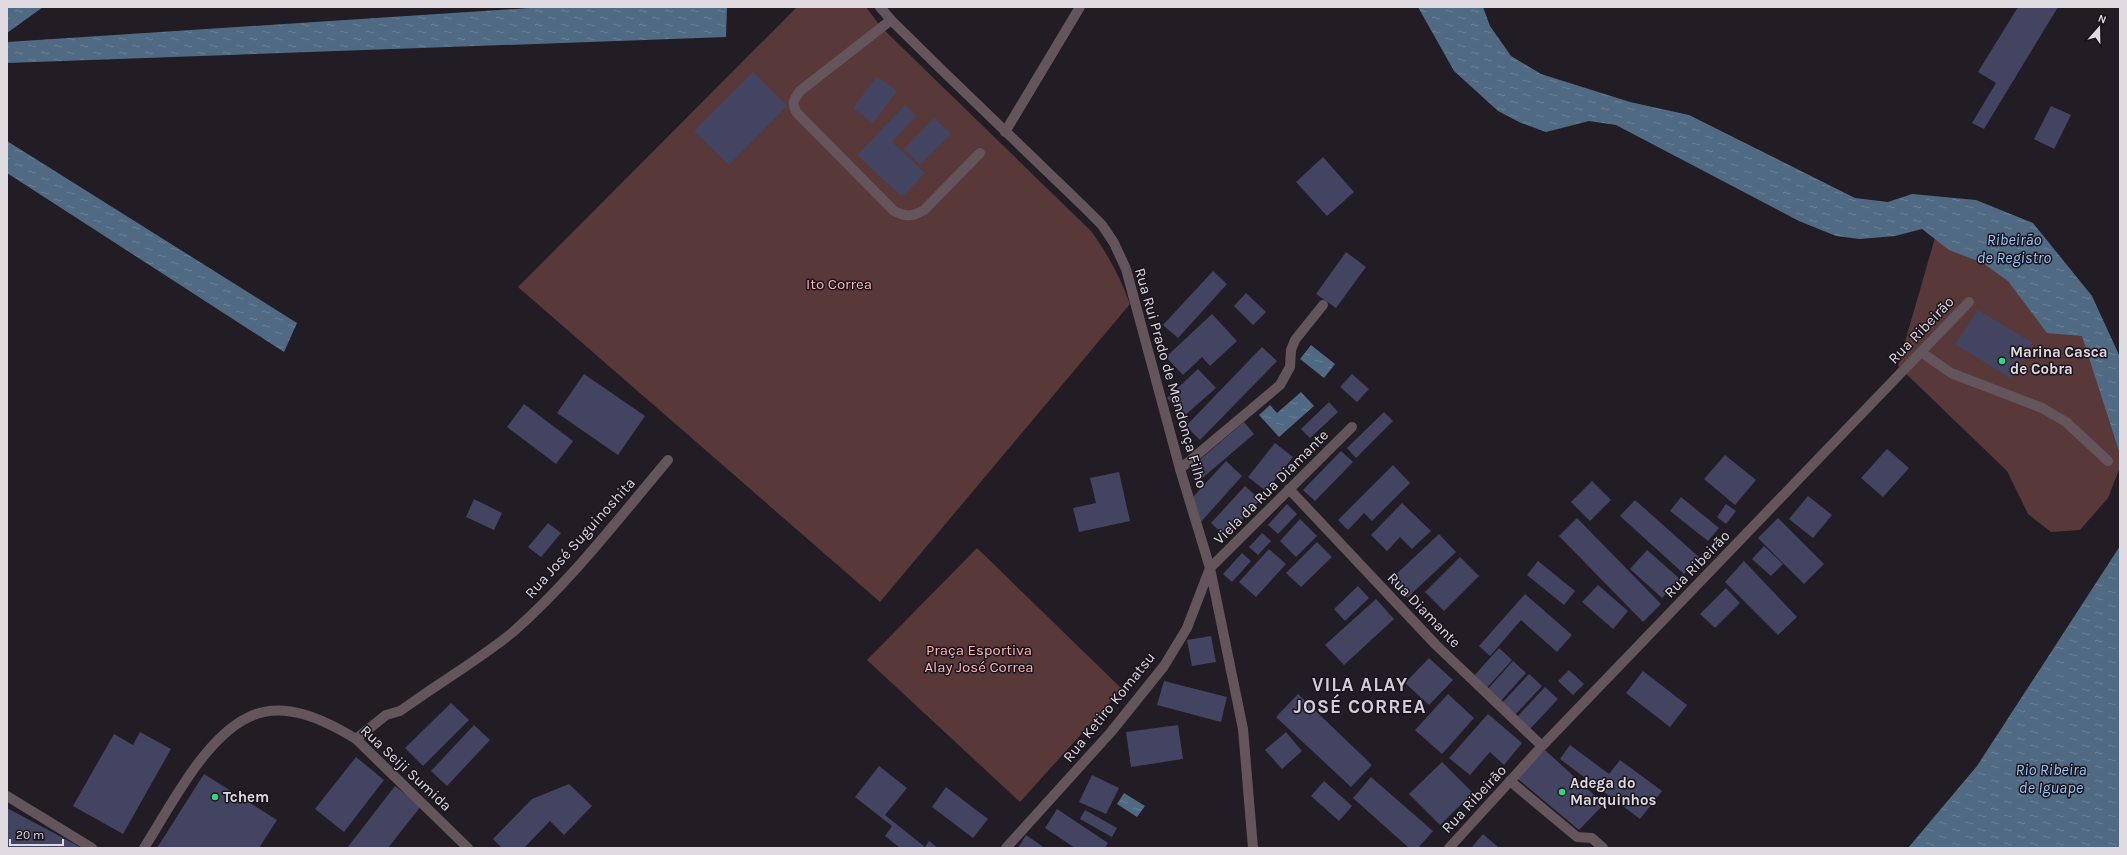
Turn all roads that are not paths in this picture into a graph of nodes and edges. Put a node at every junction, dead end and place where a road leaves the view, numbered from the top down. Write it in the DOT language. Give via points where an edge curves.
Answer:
graph roads {
  1 [pos="880,7"];
  2 [pos="1080,7"];
  3 [pos="891,20"];
  4 [pos="1004,132"];
  5 [pos="980,153"];
  6 [pos="1969,302"];
  7 [pos="1323,305"];
  8 [pos="1921,352"];
  9 [pos="1352,427"];
  10 [pos="668,460"];
  11 [pos="2108,461"];
  12 [pos="1180,469"];
  13 [pos="1289,489"];
  14 [pos="1210,568"];
  15 [pos="356,739"];
  16 [pos="1542,746"];
  17 [pos="1510,781"];
  18 [pos="7,796"];
  19 [pos="92,848"];
  20 [pos="144,848"];
  21 [pos="468,848"];
  22 [pos="1006,848"];
  23 [pos="1253,848"];
  24 [pos="1449,848"];
  25 [pos="1603,848"];
  1 -- 3 [label="street, Rua Rui Prado de Mendonça Filho"];
  2 -- 4 [label="street"];
  3 -- 4 [label="street, Rua Rui Prado de Mendonça Filho"];
  3 -- 5 [label="street" via="800,90 794,98 793,106 797,113 894,212 905,217 924,210"];
  4 -- 12 [label="street, Rua Rui Prado de Mendonça Filho" via="1098,221 1114,243 1134,294"];
  6 -- 8 [label="street, Rua Ribeirão"];
  7 -- 12 [label="street" via="1295,340 1291,350 1290,368 1280,385"];
  8 -- 11 [label="street" via="1951,373 2042,408 2066,422"];
  8 -- 16 [label="street, Rua Ribeirão"];
  9 -- 13 [label="street, Viela da Rua Diamante"];
  10 -- 15 [label="street, Rua José Suguinoshita" via="583,562 512,633 400,711 386,715"];
  12 -- 14 [label="street, Rua Rui Prado de Mendonça Filho"];
  13 -- 14 [label="street, Viela da Rua Diamante"];
  13 -- 16 [label="street, Rua Diamante" via="1436,645"];
  14 -- 22 [label="street, Rua Ketiro Komatsu" via="1187,628 1164,666 1111,732"];
  14 -- 23 [label="street, Rua Rui Prado de Mendonça Filho" via="1243,729"];
  15 -- 20 [label="street, Rua Seiji Sumida" via="313,716 287,711 247,717 231,728 200,760"];
  15 -- 21 [label="street, Rua Seiji Sumida"];
  16 -- 17 [label="street, Rua Ribeirão"];
  17 -- 24 [label="street, Rua Ribeirão"];
  17 -- 25 [label="street" via="1577,836 1592,838"];
  18 -- 19 [label="street"];
}
